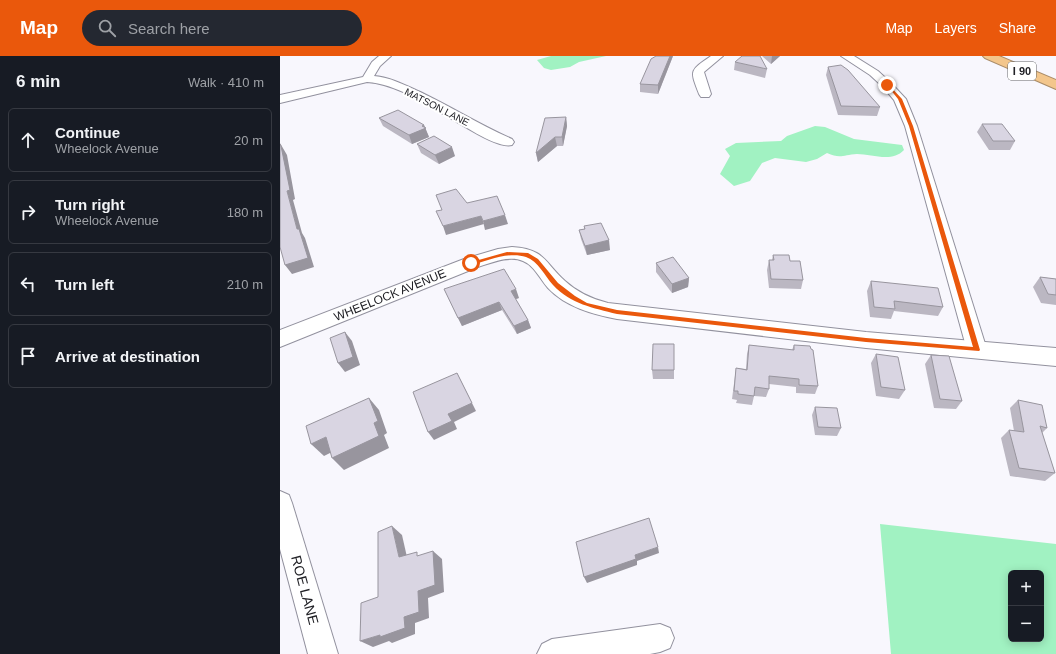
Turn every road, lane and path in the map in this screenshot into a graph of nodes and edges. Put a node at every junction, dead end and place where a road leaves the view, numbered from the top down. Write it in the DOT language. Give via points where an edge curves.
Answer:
graph roads {
  1 [pos="386,56"];
  2 [pos="718,56"];
  3 [pos="846,56"];
  4 [pos="989,56"];
  5 [pos="367,79"];
  6 [pos="1056,85"];
  7 [pos="705,94"];
  8 [pos="280,99"];
  9 [pos="507,142"];
  10 [pos="280,339"];
  11 [pos="977,350"];
  12 [pos="1056,357"];
  13 [pos="280,503"];
  14 [pos="660,638"];
  15 [pos="323,654"];
  16 [pos="552,654"];
  1 -- 5 [label="street" via="376,64"];
  2 -- 7 [label="street" via="698,72"];
  3 -- 11 [label="street" via="874,73 900,99 911,126"];
  4 -- 6 [label="highway, I 90"];
  5 -- 8 [label="street"];
  5 -- 9 [label="street, MATSON LANE" via="384,81"];
  10 -- 11 [label="street, WHEELOCK AVENUE" via="471,263 512,254 526,255 536,260 563,290 585,304 600,309 819,335"];
  11 -- 12 [label="street, WHEELOCK AVENUE"];
  13 -- 15 [label="street, ROE LANE"];
  14 -- 16 [label="street"];
}
